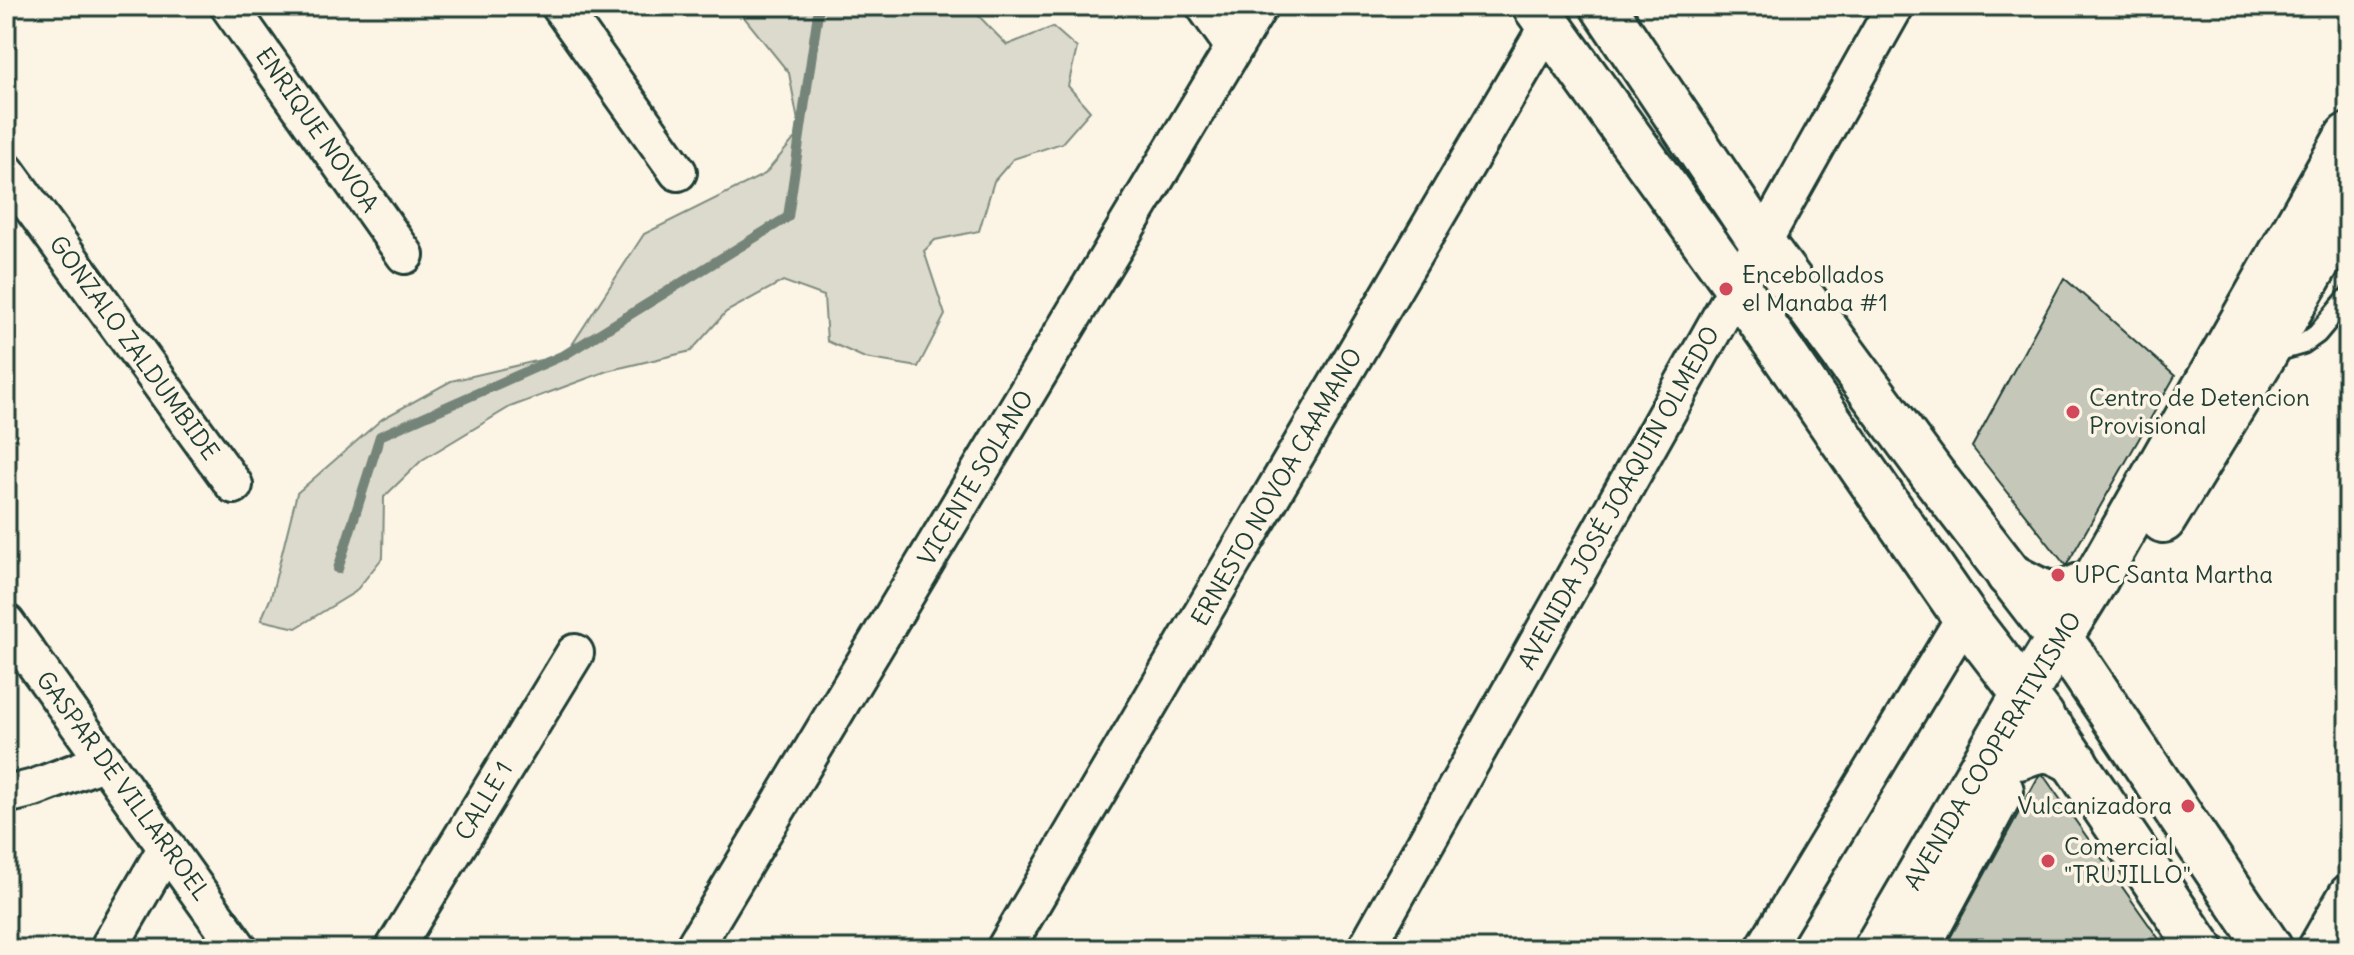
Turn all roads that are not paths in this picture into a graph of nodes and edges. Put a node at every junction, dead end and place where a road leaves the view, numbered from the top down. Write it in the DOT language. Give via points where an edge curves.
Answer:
graph roads {
  1 [pos="229,6"];
  2 [pos="560,6"];
  3 [pos="1205,6"];
  4 [pos="1259,6"];
  5 [pos="1603,6"];
  6 [pos="1895,6"];
  7 [pos="1542,15"];
  8 [pos="1234,47"];
  9 [pos="2348,136"];
  10 [pos="6,171"];
  11 [pos="678,172"];
  12 [pos="2348,209"];
  13 [pos="1762,243"];
  14 [pos="405,255"];
  15 [pos="1737,287"];
  16 [pos="2348,297"];
  17 [pos="2262,358"];
  18 [pos="234,485"];
  19 [pos="2009,575"];
  20 [pos="2095,580"];
  21 [pos="1965,617"];
  22 [pos="6,623"];
  23 [pos="2068,650"];
  24 [pos="575,653"];
  25 [pos="2033,705"];
  26 [pos="2019,757"];
  27 [pos="105,761"];
  28 [pos="2075,762"];
  29 [pos="6,795"];
  30 [pos="167,847"];
  31 [pos="2348,893"];
  32 [pos="108,949"];
  33 [pos="239,949"];
  34 [pos="394,949"];
  35 [pos="693,949"];
  36 [pos="1005,949"];
  37 [pos="1366,949"];
  38 [pos="1764,949"];
  39 [pos="1876,949"];
  40 [pos="1916,949"];
  41 [pos="2201,949"];
  42 [pos="2270,949"];
  43 [pos="2316,949"];
  1 -- 14 [label="street, ENRIQUE NOVOA"];
  2 -- 11 [label="street"];
  3 -- 8 [label="street"];
  4 -- 8 [label="street, VICENTE SOLANO"];
  5 -- 13 [label="main road"];
  6 -- 13 [label="street, AVENIDA JOSÉ JOAQUIN OLMEDO"];
  7 -- 15 [label="main road"];
  7 -- 36 [label="street, ERNESTO NOVOA CAAMANO"];
  8 -- 35 [label="street, VICENTE SOLANO"];
  9 -- 20 [label="main road, AVENIDA COOPERATIVISMO"];
  10 -- 18 [label="street, GONZALO ZALDUMBIDE"];
  12 -- 17 [label="main road, AVENIDA COOPERATIVISMO"];
  13 -- 15 [label="street, AVENIDA JOSÉ JOAQUIN OLMEDO"];
  13 -- 19 [label="main road"];
  15 -- 21 [label="main road"];
  15 -- 37 [label="street, AVENIDA JOSÉ JOAQUIN OLMEDO"];
  16 -- 17 [label="lane" via="2303,344"];
  17 -- 23 [label="main road, AVENIDA COOPERATIVISMO"];
  19 -- 20 [label="main road" via="2043,594 2064,594"];
  19 -- 23 [label="main road"];
  20 -- 23 [label="main road, AVENIDA COOPERATIVISMO"];
  21 -- 25 [label="main road"];
  21 -- 38 [label="street"];
  22 -- 27 [label="street, GASPAR DE VILLARROEL"];
  23 -- 25 [label="main road, AVENIDA COOPERATIVISMO"];
  23 -- 42 [label="main road"];
  24 -- 34 [label="street, CALLE 1"];
  25 -- 26 [label="main road, AVENIDA COOPERATIVISMO"];
  25 -- 28 [label="main road"];
  25 -- 39 [label="main road, AVENIDA COOPERATIVISMO"];
  26 -- 28 [label="main road" via="2049,749"];
  26 -- 40 [label="main road, AVENIDA COOPERATIVISMO"];
  27 -- 29 [label="street"];
  27 -- 30 [label="street, GASPAR DE VILLARROEL"];
  28 -- 41 [label="main road"];
  30 -- 32 [label="street"];
  30 -- 33 [label="street, GASPAR DE VILLARROEL"];
  31 -- 43 [label="street"];
}
